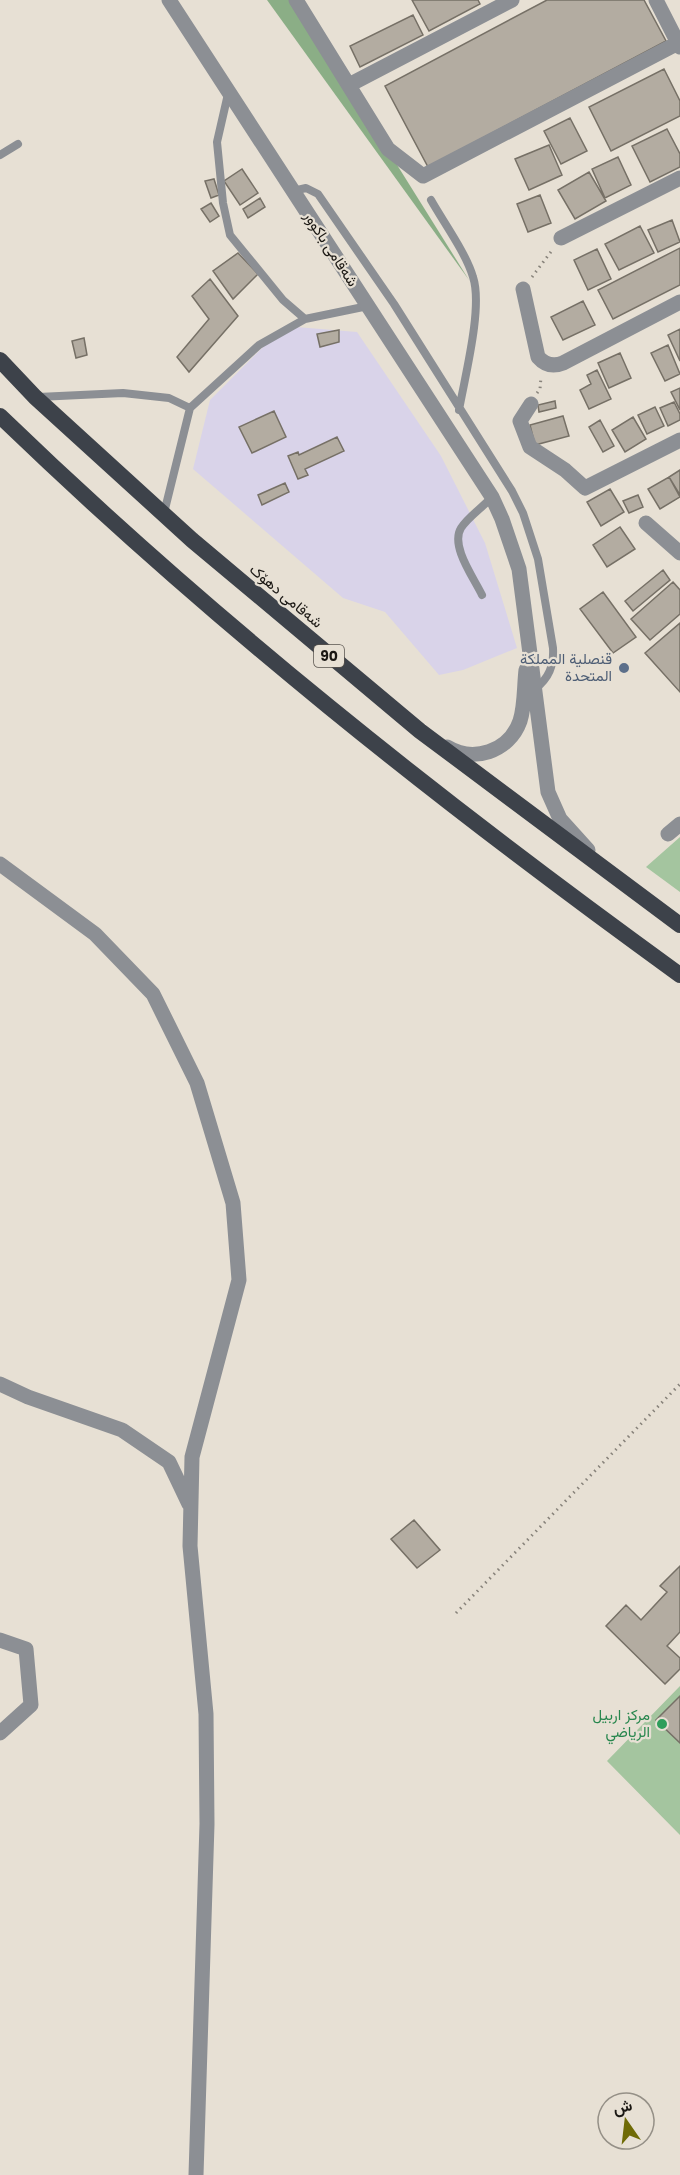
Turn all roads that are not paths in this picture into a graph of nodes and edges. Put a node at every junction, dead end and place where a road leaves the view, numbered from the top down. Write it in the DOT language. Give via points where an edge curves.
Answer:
graph roads {
  1 [pos="169,0"];
  2 [pos="296,0"];
  3 [pos="512,0"];
  4 [pos="656,0"];
  5 [pos="679,44"];
  6 [pos="349,85"];
  7 [pos="228,91"];
  8 [pos="18,144"];
  9 [pos="0,155"];
  10 [pos="680,178"];
  11 [pos="293,191"];
  12 [pos="431,200"];
  13 [pos="561,238"];
  14 [pos="523,289"];
  15 [pos="680,302"];
  16 [pos="368,306"];
  17 [pos="305,319"];
  18 [pos="0,360"];
  19 [pos="35,397"];
  20 [pos="531,404"];
  21 [pos="190,408"];
  22 [pos="459,410"];
  23 [pos="0,416"];
  24 [pos="680,440"];
  25 [pos="492,497"];
  26 [pos="163,514"];
  27 [pos="646,524"];
  28 [pos="680,553"];
  29 [pos="482,595"];
  30 [pos="529,637"];
  31 [pos="535,689"];
  32 [pos="420,731"];
  33 [pos="680,824"];
  34 [pos="668,834"];
  35 [pos="0,864"];
  36 [pos="610,874"];
  37 [pos="680,926"];
  38 [pos="680,975"];
  39 [pos="0,1384"];
  40 [pos="191,1508"];
  41 [pos="0,1640"];
  42 [pos="0,1733"];
  43 [pos="196,2175"];
  1 -- 7 [label="street, شەقامی باکوور"];
  2 -- 6 [label="street"];
  3 -- 6 [label="street"];
  4 -- 5 [label="street"];
  5 -- 6 [label="street" via="423,176 388,148"];
  7 -- 11 [label="street, شەقامی باکوور"];
  7 -- 17 [label="lane" via="218,142 230,235 283,300"];
  8 -- 9 [label="lane"];
  10 -- 13 [label="street"];
  11 -- 16 [label="street, شەقامی باکوور"];
  11 -- 22 [label="lane" via="306,188 318,194 394,304"];
  12 -- 22 [label="lane" via="475,285 476,307"];
  14 -- 15 [label="street" via="538,357 546,364 558,365"];
  16 -- 17 [label="lane"];
  16 -- 25 [label="street, شەقامی باکوور"];
  17 -- 21 [label="lane" via="259,345"];
  18 -- 19 [label="highway, شەقامی دهۆک / 90"];
  19 -- 21 [label="lane" via="123,393 169,398"];
  19 -- 26 [label="highway, شەقامی دهۆک / 90"];
  20 -- 24 [label="street" via="520,421 530,447 566,470 585,488"];
  21 -- 26 [label="lane"];
  22 -- 31 [label="lane" via="512,491 538,560 554,658 548,676"];
  23 -- 38 [label="highway, 90" via="83,495 324,704"];
  25 -- 29 [label="lane" via="461,528 457,541"];
  25 -- 30 [label="street, شەقامی باکوور" via="519,569"];
  26 -- 32 [label="highway, شەقامی دهۆک / 90"];
  27 -- 28 [label="street"];
  30 -- 31 [label="street"];
  30 -- 32 [label="street" via="522,714 514,733 503,745 487,753 462,754"];
  31 -- 36 [label="street" via="550,799 564,825"];
  32 -- 36 [label="highway, شەقامی دهۆک / 90"];
  33 -- 34 [label="street"];
  35 -- 40 [label="street" via="95,934 153,994 197,1083 230,1192 239,1280 192,1457"];
  36 -- 37 [label="highway, شەقامی دهۆک / 90"];
  39 -- 40 [label="street" via="122,1430 169,1462"];
  40 -- 43 [label="street" via="190,1546 206,1714 207,1824"];
  41 -- 42 [label="street" via="26,1649 31,1705"];
}
